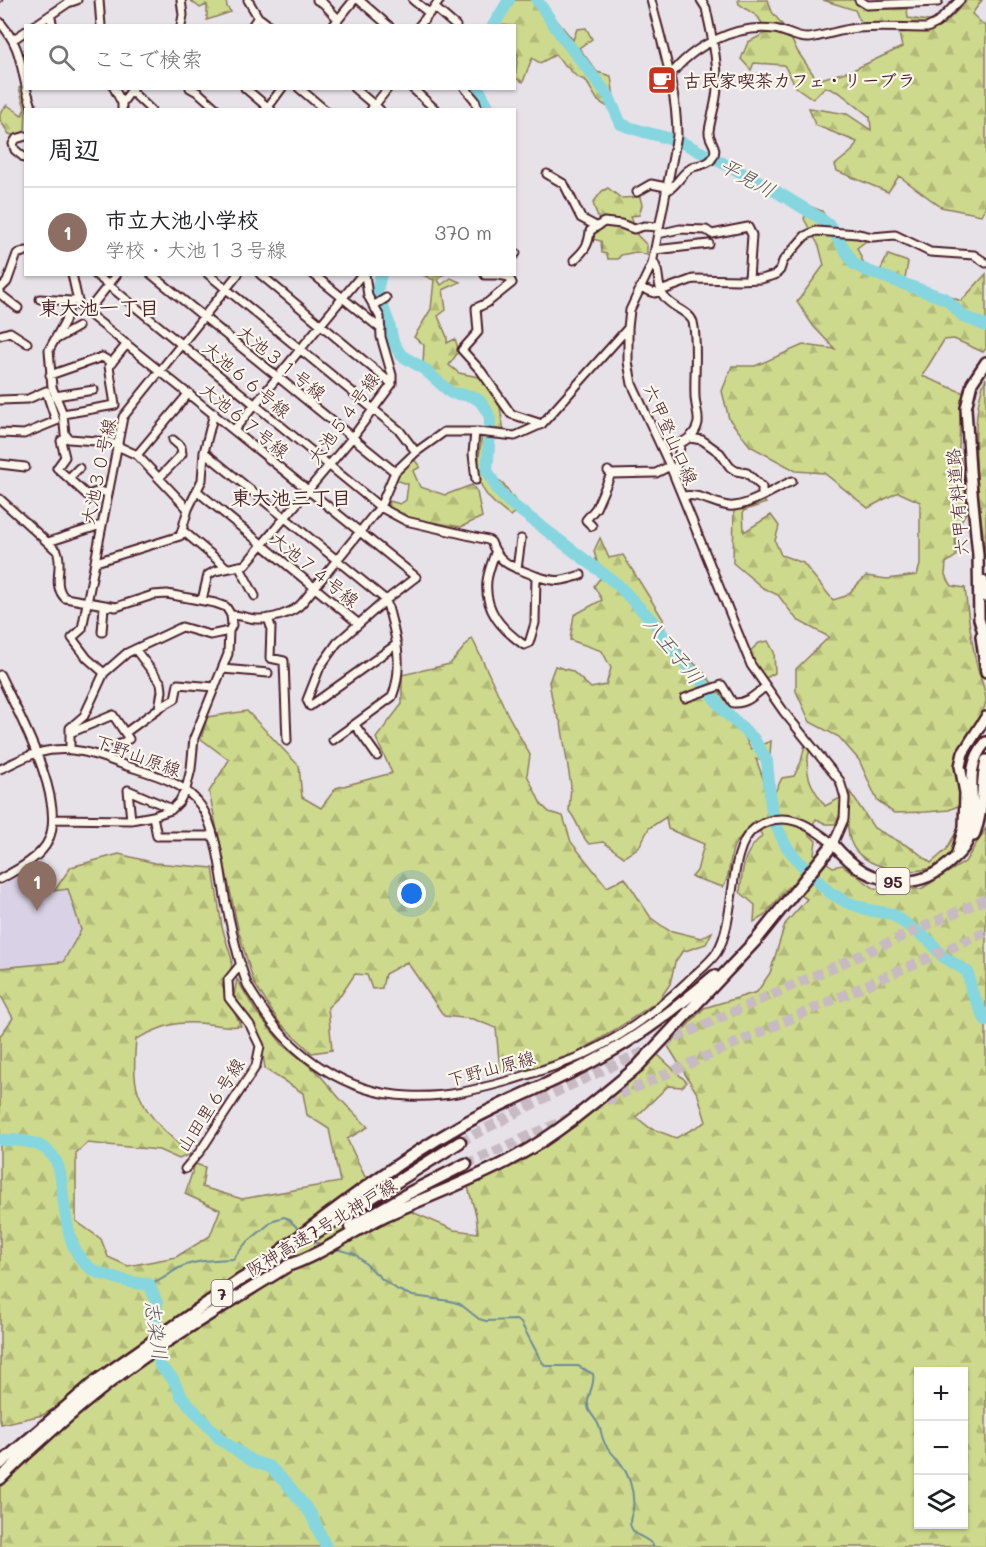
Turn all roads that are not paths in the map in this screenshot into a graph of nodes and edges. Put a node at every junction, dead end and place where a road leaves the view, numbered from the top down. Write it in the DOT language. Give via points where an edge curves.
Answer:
graph roads {
  1 [pos="77,0"];
  2 [pos="99,0"];
  3 [pos="248,0"];
  4 [pos="317,0"];
  5 [pos="356,0"];
  6 [pos="413,0"];
  7 [pos="440,0"];
  8 [pos="651,0"];
  9 [pos="701,0"];
  10 [pos="859,0"];
  11 [pos="938,0"];
  12 [pos="960,0"];
  13 [pos="180,1"];
  14 [pos="431,10"];
  15 [pos="50,15"];
  16 [pos="258,17"];
  17 [pos="0,22"];
  18 [pos="336,22"];
  19 [pos="37,24"];
  20 [pos="52,24"];
  21 [pos="100,24"];
  22 [pos="182,24"];
  23 [pos="253,24"];
  24 [pos="267,24"];
  25 [pos="386,24"];
  26 [pos="420,24"];
  27 [pos="453,24"];
  28 [pos="24,32"];
  29 [pos="14,39"];
  30 [pos="712,42"];
  31 [pos="670,76"];
  32 [pos="24,77"];
  33 [pos="27,90"];
  34 [pos="115,90"];
  35 [pos="132,90"];
  36 [pos="246,90"];
  37 [pos="281,90"];
  38 [pos="301,90"];
  39 [pos="356,90"];
  40 [pos="387,90"];
  41 [pos="413,90"];
  42 [pos="467,90"];
  43 [pos="201,91"];
  44 [pos="122,106"];
  45 [pos="32,108"];
  46 [pos="149,108"];
  47 [pos="216,108"];
  48 [pos="267,108"];
  49 [pos="269,108"];
  50 [pos="323,108"];
  51 [pos="375,108"];
  52 [pos="434,108"];
  53 [pos="476,108"];
  54 [pos="24,137"];
  55 [pos="24,157"];
  56 [pos="547,174"];
  57 [pos="666,189"];
  58 [pos="637,192"];
  59 [pos="596,226"];
  60 [pos="658,231"];
  61 [pos="689,238"];
  62 [pos="709,244"];
  63 [pos="690,246"];
  64 [pos="655,250"];
  65 [pos="24,252"];
  66 [pos="574,260"];
  67 [pos="653,261"];
  68 [pos="986,263"];
  69 [pos="72,276"];
  70 [pos="97,276"];
  71 [pos="115,276"];
  72 [pos="153,276"];
  73 [pos="210,276"];
  74 [pos="236,276"];
  75 [pos="262,276"];
  76 [pos="315,276"];
  77 [pos="362,276"];
  78 [pos="365,276"];
  79 [pos="504,276"];
  80 [pos="749,279"];
  81 [pos="108,285"];
  82 [pos="640,288"];
  83 [pos="225,290"];
  84 [pos="661,291"];
  85 [pos="0,292"];
  86 [pos="342,298"];
  87 [pos="386,298"];
  88 [pos="40,299"];
  89 [pos="75,301"];
  90 [pos="374,305"];
  91 [pos="18,308"];
  92 [pos="87,312"];
  93 [pos="204,319"];
  94 [pos="321,324"];
  95 [pos="78,327"];
  96 [pos="628,328"];
  97 [pos="381,329"];
  98 [pos="0,335"];
  99 [pos="53,342"];
  100 [pos="27,343"];
  101 [pos="127,344"];
  102 [pos="182,345"];
  103 [pos="300,351"];
  104 [pos="986,362"];
  105 [pos="111,363"];
  106 [pos="161,371"];
  107 [pos="50,375"];
  108 [pos="278,377"];
  109 [pos="392,384"];
  110 [pos="94,390"];
  111 [pos="189,393"];
  112 [pos="55,396"];
  113 [pos="0,400"];
  114 [pos="115,405"];
  115 [pos="255,405"];
  116 [pos="372,410"];
  117 [pos="214,413"];
  118 [pos="63,414"];
  119 [pos="125,415"];
  120 [pos="542,424"];
  121 [pos="234,430"];
  122 [pos="475,432"];
  123 [pos="0,433"];
  124 [pos="67,437"];
  125 [pos="352,438"];
  126 [pos="690,438"];
  127 [pos="173,440"];
  128 [pos="117,446"];
  129 [pos="204,452"];
  130 [pos="416,452"];
  131 [pos="137,455"];
  132 [pos="0,464"];
  133 [pos="327,465"];
  134 [pos="670,466"];
  135 [pos="26,467"];
  136 [pos="79,468"];
  137 [pos="395,472"];
  138 [pos="674,474"];
  139 [pos="69,478"];
  140 [pos="159,478"];
  141 [pos="476,480"];
  142 [pos="792,481"];
  143 [pos="307,490"];
  144 [pos="197,491"];
  145 [pos="107,493"];
  146 [pos="762,495"];
  147 [pos="683,496"];
  148 [pos="0,499"];
  149 [pos="380,507"];
  150 [pos="188,509"];
  151 [pos="285,518"];
  152 [pos="101,525"];
  153 [pos="592,526"];
  154 [pos="182,530"];
  155 [pos="360,532"];
  156 [pos="521,538"];
  157 [pos="48,542"];
  158 [pos="263,545"];
  159 [pos="495,553"];
  160 [pos="978,555"];
  161 [pos="338,560"];
  162 [pos="96,562"];
  163 [pos="239,566"];
  164 [pos="227,568"];
  165 [pos="517,569"];
  166 [pos="581,575"];
  167 [pos="536,576"];
  168 [pos="316,587"];
  169 [pos="255,596"];
  170 [pos="986,597"];
  171 [pos="202,600"];
  172 [pos="386,600"];
  173 [pos="87,603"];
  174 [pos="104,607"];
  175 [pos="231,615"];
  176 [pos="268,618"];
  177 [pos="979,619"];
  178 [pos="359,624"];
  179 [pos="229,631"];
  180 [pos="102,632"];
  181 [pos="986,642"];
  182 [pos="397,644"];
  183 [pos="135,649"];
  184 [pos="223,669"];
  185 [pos="986,672"];
  186 [pos="104,673"];
  187 [pos="268,673"];
  188 [pos="0,675"];
  189 [pos="766,686"];
  190 [pos="215,687"];
  191 [pos="685,698"];
  192 [pos="159,708"];
  193 [pos="986,717"];
  194 [pos="355,725"];
  195 [pos="70,733"];
  196 [pos="125,733"];
  197 [pos="333,740"];
  198 [pos="287,741"];
  199 [pos="986,742"];
  200 [pos="116,746"];
  201 [pos="70,749"];
  202 [pos="36,753"];
  203 [pos="377,756"];
  204 [pos="986,760"];
  205 [pos="0,769"];
  206 [pos="186,789"];
  207 [pos="172,809"];
  208 [pos="153,816"];
  209 [pos="54,819"];
  210 [pos="132,820"];
  211 [pos="213,836"];
  212 [pos="833,844"];
  213 [pos="957,855"];
  214 [pos="0,879"];
  215 [pos="757,939"];
  216 [pos="241,963"];
  217 [pos="460,1142"];
  218 [pos="466,1164"];
  219 [pos="185,1169"];
  220 [pos="275,1259"];
  221 [pos="287,1266"];
  222 [pos="23,1449"];
  223 [pos="0,1464"];
  224 [pos="0,1479"];
  1 -- 15 [label="street"];
  2 -- 21 [label="street"];
  3 -- 16 [label="street"];
  4 -- 18 [label="street" via="332,11"];
  5 -- 18 [label="street"];
  5 -- 25 [label="street"];
  6 -- 14 [label="street"];
  7 -- 14 [label="street"];
  8 -- 31 [label="street, 六甲登山口線"];
  9 -- 30 [label="street"];
  10 -- 11 [label="street" via="867,5"];
  12 -- 30 [label="street" via="927,28 857,28 798,38 787,31 756,28"];
  13 -- 22 [label="street"];
  14 -- 26 [label="street"];
  14 -- 27 [label="street"];
  15 -- 19 [label="street"];
  15 -- 20 [label="street"];
  16 -- 23 [label="street"];
  16 -- 24 [label="street"];
  17 -- 29 [label="street"];
  28 -- 29 [label="street"];
  29 -- 32 [label="street"];
  30 -- 31 [label="street" via="699,48"];
  30 -- 57 [label="street" via="717,84 709,136 714,142 713,157"];
  31 -- 57 [label="street, 六甲登山口線" via="677,116"];
  33 -- 45 [label="street"];
  34 -- 44 [label="street"];
  35 -- 44 [label="street"];
  35 -- 46 [label="street"];
  36 -- 48 [label="street"];
  37 -- 49 [label="street"];
  38 -- 50 [label="street"];
  39 -- 51 [label="street"];
  40 -- 51 [label="street"];
  41 -- 52 [label="street"];
  42 -- 53 [label="street"];
  43 -- 47 [label="street"];
  54 -- 55 [label="street" via="14,144"];
  56 -- 59 [label="street" via="564,184 581,218"];
  57 -- 58 [label="street" via="651,184"];
  57 -- 60 [label="street, 六甲登山口線"];
  59 -- 60 [label="street" via="604,222"];
  59 -- 66 [label="street" via="590,231 590,242"];
  60 -- 64 [label="street, 六甲登山口線"];
  60 -- 80 [label="street" via="706,230 712,234 748,227 752,235"];
  61 -- 63 [label="street"];
  62 -- 63 [label="street"];
  63 -- 64 [label="street"];
  64 -- 67 [label="street, 六甲登山口線"];
  65 -- 85 [label="street" via="17,254"];
  67 -- 82 [label="street, 六甲登山口線"];
  67 -- 84 [label="street"];
  68 -- 80 [label="street" via="974,255 930,252 895,235 872,237 816,231 805,236 775,275"];
  69 -- 89 [label="street, 大池６７号線"];
  70 -- 81 [label="street, 大池６６号線"];
  71 -- 81 [label="street"];
  72 -- 93 [label="street, 大池３１号線"];
  73 -- 83 [label="street"];
  74 -- 83 [label="street, 大池３０号線"];
  75 -- 94 [label="street"];
  76 -- 86 [label="street"];
  77 -- 86 [label="street"];
  78 -- 90 [label="street, 大池５４号線" via="368,296"];
  79 -- 120 [label="street" via="512,283 476,308 478,332 462,350 511,414"];
  80 -- 84 [label="street" via="693,279"];
  81 -- 92 [label="street"];
  81 -- 102 [label="street, 大池６６号線"];
  82 -- 84 [label="street"];
  82 -- 96 [label="street, 六甲登山口線" via="630,310"];
  83 -- 93 [label="street, 大池３０号線"];
  83 -- 103 [label="street"];
  84 -- 126 [label="street" via="671,306 692,321 698,424"];
  85 -- 91 [label="street"];
  86 -- 94 [label="street"];
  86 -- 97 [label="street"];
  87 -- 90 [label="street"];
  88 -- 89 [label="street"];
  89 -- 92 [label="street, 大池６７号線"];
  89 -- 99 [label="street"];
  90 -- 97 [label="street, 大池５４号線"];
  92 -- 101 [label="street, 大池６７号線"];
  93 -- 102 [label="street, 大池３０号線"];
  93 -- 108 [label="street, 大池３１号線"];
  94 -- 103 [label="street"];
  94 -- 109 [label="street"];
  95 -- 99 [label="street"];
  96 -- 120 [label="street"];
  96 -- 134 [label="street, 六甲登山口線" via="632,384"];
  97 -- 109 [label="street, 大池５４号線"];
  98 -- 100 [label="street" via="10,332"];
  99 -- 107 [label="street" via="49,350"];
  101 -- 105 [label="street"];
  101 -- 106 [label="street, 大池６７号線"];
  102 -- 106 [label="street, 大池３０号線"];
  102 -- 115 [label="street, 大池６６号線"];
  103 -- 108 [label="street"];
  103 -- 116 [label="street"];
  104 -- 160 [label="main road, 六甲有料道路" via="972,383 966,408"];
  105 -- 107 [label="street" via="102,357"];
  105 -- 114 [label="street"];
  106 -- 111 [label="street, 大池６７号線"];
  106 -- 119 [label="street, 大池３０号線"];
  107 -- 112 [label="street"];
  108 -- 115 [label="street"];
  108 -- 125 [label="street, 大池３１号線"];
  109 -- 116 [label="street, 大池５４号線"];
  110 -- 112 [label="street"];
  111 -- 117 [label="street, 大池６７号線"];
  111 -- 131 [label="street"];
  112 -- 118 [label="street"];
  113 -- 123 [label="street" via="28,399 46,391 57,422 24,434"];
  114 -- 118 [label="street"];
  114 -- 119 [label="street"];
  115 -- 121 [label="street"];
  115 -- 133 [label="street, 大池６６号線"];
  116 -- 125 [label="street, 大池５４号線"];
  116 -- 130 [label="street" via="400,431"];
  117 -- 121 [label="street, 大池６７号線"];
  117 -- 129 [label="street"];
  118 -- 124 [label="street"];
  119 -- 128 [label="street, 大池３０号線"];
  120 -- 122 [label="street" via="515,436"];
  121 -- 143 [label="street, 大池６７号線"];
  122 -- 130 [label="street" via="444,432"];
  122 -- 141 [label="street"];
  124 -- 128 [label="street"];
  124 -- 139 [label="street" via="61,441 65,457 57,468"];
  125 -- 133 [label="street, 大池５４号線"];
  125 -- 137 [label="street, 大池３１号線"];
  126 -- 138 [label="street" via="681,443"];
  126 -- 146 [label="street" via="702,440 720,453 730,467 747,473 762,487"];
  127 -- 140 [label="street" via="182,454"];
  128 -- 131 [label="street"];
  128 -- 145 [label="street, 大池３０号線"];
  129 -- 144 [label="street"];
  129 -- 151 [label="street"];
  130 -- 137 [label="street"];
  131 -- 140 [label="street"];
  132 -- 135 [label="street"];
  133 -- 143 [label="street, 大池５４号線"];
  133 -- 149 [label="street, 大池６６号線"];
  134 -- 138 [label="street, 六甲登山口線"];
  134 -- 153 [label="street" via="656,473 610,473 596,508 586,520"];
  136 -- 139 [label="street"];
  137 -- 149 [label="street"];
  138 -- 147 [label="street, 六甲登山口線"];
  139 -- 145 [label="street" via="87,495"];
  140 -- 150 [label="street"];
  142 -- 146 [label="street"];
  143 -- 151 [label="street, 大池５４号線"];
  143 -- 155 [label="street, 大池６７号線"];
  144 -- 150 [label="street"];
  144 -- 158 [label="street, 大池７４号線"];
  145 -- 152 [label="street, 大池３０号線"];
  146 -- 147 [label="street" via="731,507 693,494"];
  147 -- 189 [label="street, 六甲登山口線" via="752,665"];
  148 -- 157 [label="street"];
  149 -- 155 [label="street"];
  149 -- 159 [label="street, 大池６６号線" via="406,521 488,540"];
  150 -- 154 [label="street"];
  151 -- 158 [label="street, 大池５４号線"];
  151 -- 161 [label="street"];
  152 -- 157 [label="street"];
  152 -- 162 [label="street, 大池３０号線"];
  154 -- 162 [label="street" via="180,536 164,542"];
  154 -- 164 [label="street"];
  155 -- 161 [label="street"];
  155 -- 172 [label="street, 大池６７号線" via="416,577"];
  156 -- 165 [label="street"];
  157 -- 173 [label="street" via="60,557 57,576 61,594"];
  158 -- 163 [label="street, 大池５４号線" via="245,565"];
  158 -- 168 [label="street, 大池７４号線"];
  159 -- 165 [label="street, 大池６６号線"];
  159 -- 167 [label="street" via="487,580 495,620 526,644 535,623"];
  160 -- 170 [label="main road"];
  160 -- 177 [label="main road, 六甲有料道路"];
  161 -- 168 [label="street"];
  161 -- 172 [label="street"];
  162 -- 173 [label="street, 大池３０号線"];
  163 -- 164 [label="street"];
  163 -- 169 [label="street"];
  164 -- 171 [label="street" via="208,575"];
  165 -- 167 [label="street, 大池６６号線"];
  166 -- 167 [label="street, 大池６６号線" via="561,581"];
  168 -- 176 [label="street" via="299,607"];
  168 -- 178 [label="street, 大池７４号線"];
  171 -- 174 [label="street" via="153,595"];
  171 -- 175 [label="street" via="226,607"];
  172 -- 178 [label="street"];
  172 -- 182 [label="street"];
  173 -- 174 [label="street"];
  173 -- 186 [label="street, 大池３０号線" via="82,629 72,638"];
  174 -- 180 [label="street"];
  175 -- 176 [label="street"];
  175 -- 179 [label="street"];
  176 -- 198 [label="street" via="270,658 284,661"];
  177 -- 181 [label="main road, 六甲有料道路"];
  177 -- 185 [label="main road"];
  178 -- 182 [label="street" via="337,643 320,667 307,700 310,706"];
  179 -- 183 [label="street" via="210,635 182,627"];
  179 -- 184 [label="street"];
  182 -- 194 [label="street" via="399,666 392,697"];
  183 -- 186 [label="street"];
  183 -- 192 [label="street" via="161,683"];
  184 -- 187 [label="street"];
  184 -- 190 [label="street"];
  186 -- 195 [label="street" via="84,716 70,728"];
  188 -- 202 [label="street"];
  189 -- 191 [label="street" via="739,704 733,703 722,685"];
  189 -- 212 [label="street, 六甲登山口線" via="840,781 845,798 844,819"];
  190 -- 192 [label="street" via="178,684 175,699"];
  190 -- 206 [label="street" via="194,738"];
  192 -- 196 [label="street"];
  193 -- 213 [label="main road" via="963,753 960,766 965,793 964,827"];
  194 -- 197 [label="street"];
  194 -- 203 [label="street"];
  195 -- 196 [label="street" via="113,715"];
  195 -- 201 [label="street"];
  196 -- 200 [label="street" via="129,739"];
  199 -- 213 [label="main road, 95" via="974,760 972,828 966,846"];
  201 -- 202 [label="street, 下野山原線"];
  201 -- 206 [label="street, 下野山原線" via="121,763"];
  202 -- 205 [label="street, 下野山原線"];
  202 -- 209 [label="street"];
  204 -- 213 [label="main road, 95" via="981,822 968,847"];
  206 -- 207 [label="street"];
  206 -- 211 [label="street, 下野山原線" via="206,815"];
  207 -- 208 [label="street"];
  207 -- 210 [label="street" via="128,790"];
  208 -- 210 [label="street"];
  208 -- 211 [label="street" via="157,836"];
  209 -- 210 [label="street"];
  209 -- 214 [label="street" via="49,841 37,855"];
  211 -- 216 [label="street, 下野山原線"];
  212 -- 213 [label="main road, 95" via="850,863 888,881 930,876"];
  212 -- 215 [label="highway"];
  212 -- 216 [label="street, 下野山原線" via="799,821 779,819 754,829 740,852 731,907 716,952 651,1014 582,1056 448,1096 372,1091 335,1077 303,1056 271,1023 248,985"];
  215 -- 220 [label="highway" via="633,1038 599,1059 504,1102 440,1137 339,1207"];
  215 -- 221 [label="highway" via="637,1067 549,1136 519,1155"];
  216 -- 219 [label="street, 山田里６号線" via="228,980 229,998 260,1046 256,1066"];
  217 -- 220 [label="highway, 阪神高速7号北神戸線 / 7"];
  218 -- 221 [label="highway, 阪神高速7号北神戸線 / 7" via="370,1215"];
  220 -- 222 [label="highway, 阪神高速7号北神戸線 / 7" via="96,1381"];
  221 -- 222 [label="highway, 阪神高速7号北神戸線 / 7" via="156,1350"];
  222 -- 223 [label="highway, 阪神高速7号北神戸線 / 7"];
  222 -- 224 [label="highway, 阪神高速7号北神戸線 / 7"];
}
